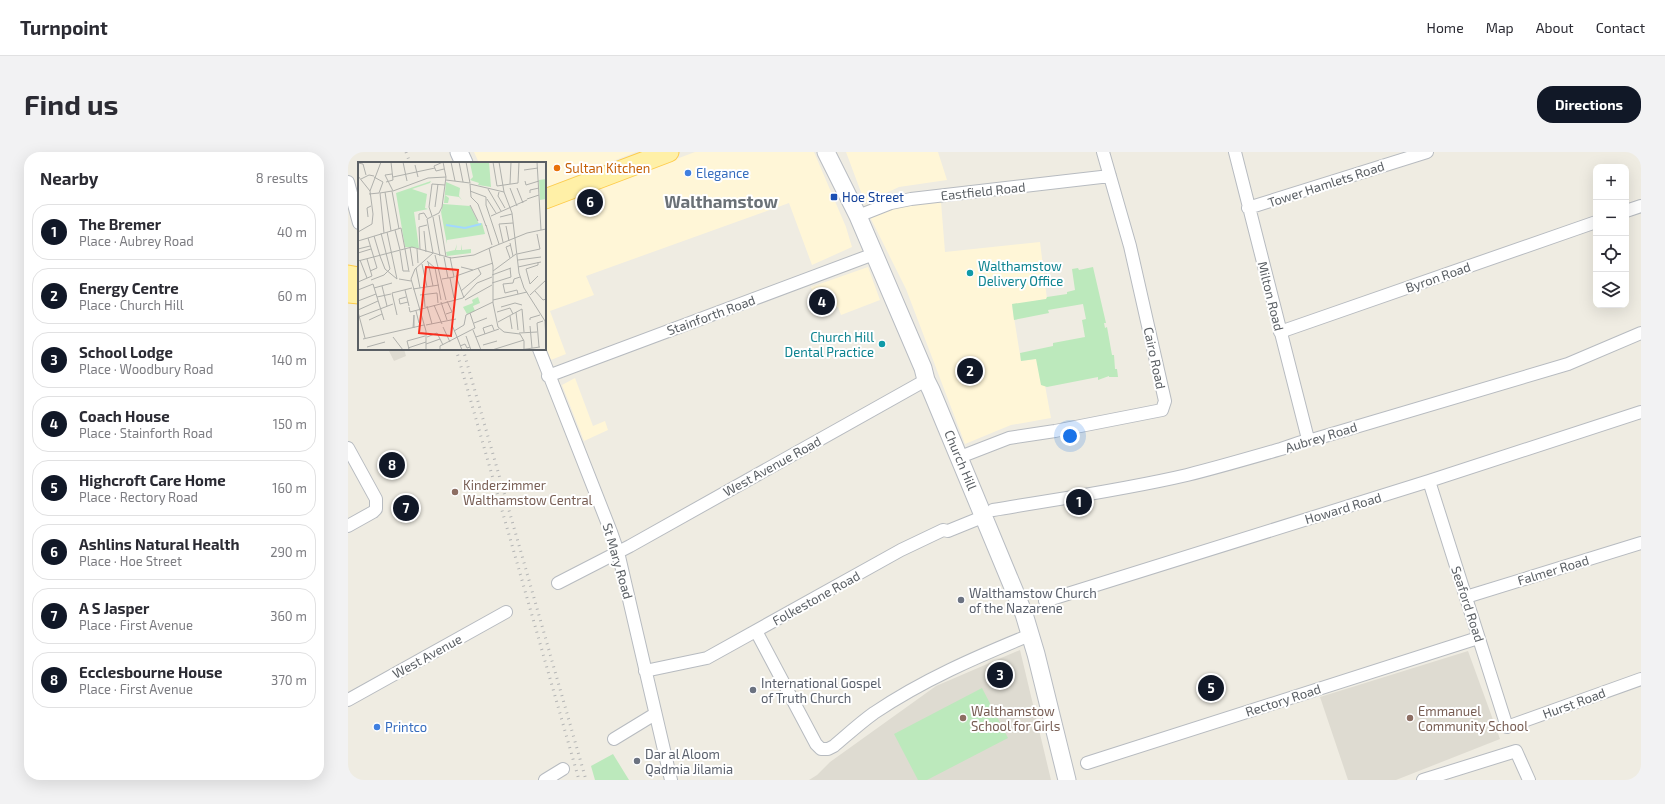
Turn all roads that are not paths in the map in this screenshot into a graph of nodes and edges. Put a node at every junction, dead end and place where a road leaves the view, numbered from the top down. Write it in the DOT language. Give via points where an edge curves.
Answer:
graph roads {
  1 [pos="669,152"];
  2 [pos="826,152"];
  3 [pos="1103,152"];
  4 [pos="1235,152"];
  5 [pos="1427,152"];
  6 [pos="1110,176"];
  7 [pos="348,182"];
  8 [pos="546,199"];
  9 [pos="1641,206"];
  10 [pos="1248,208"];
  11 [pos="1629,210"];
  12 [pos="858,216"];
  13 [pos="358,219"];
  14 [pos="1593,223"];
  15 [pos="874,254"];
  16 [pos="348,275"];
  17 [pos="358,278"];
  18 [pos="348,293"];
  19 [pos="358,294"];
  20 [pos="1280,332"];
  21 [pos="1641,333"];
  22 [pos="538,350"];
  23 [pos="548,376"];
  24 [pos="926,380"];
  25 [pos="1641,412"];
  26 [pos="1308,439"];
  27 [pos="348,448"];
  28 [pos="960,458"];
  29 [pos="1429,482"];
  30 [pos="989,513"];
  31 [pos="348,526"];
  32 [pos="1641,543"];
  33 [pos="618,552"];
  34 [pos="558,584"];
  35 [pos="1466,597"];
  36 [pos="1045,602"];
  37 [pos="506,612"];
  38 [pos="756,631"];
  39 [pos="1030,635"];
  40 [pos="1478,638"];
  41 [pos="645,671"];
  42 [pos="1641,679"];
  43 [pos="348,700"];
  44 [pos="655,714"];
  45 [pos="1508,727"];
  46 [pos="614,739"];
  47 [pos="1087,763"];
  48 [pos="563,769"];
  49 [pos="545,780"];
  50 [pos="671,780"];
  51 [pos="1067,780"];
  52 [pos="1423,780"];
  53 [pos="1529,780"];
  1 -- 8 [label="main road"];
  2 -- 12 [label="street, Church Hill"];
  3 -- 6 [label="street, Cairo Road"];
  4 -- 10 [label="street, Milton Road"];
  5 -- 10 [label="street, Tower Hamlets Road"];
  6 -- 12 [label="street, Eastfield Road" via="911,199 891,203"];
  6 -- 28 [label="street, Cairo Road" via="1130,246 1152,340 1165,401 1162,410 1009,438"];
  7 -- 13 [label="street"];
  9 -- 11 [label="street"];
  10 -- 20 [label="street, Milton Road"];
  12 -- 15 [label="street, Church Hill"];
  14 -- 20 [label="street, Byron Road"];
  15 -- 23 [label="street, Stainforth Road"];
  15 -- 24 [label="street, Church Hill"];
  16 -- 17 [label="main road"];
  18 -- 19 [label="main road"];
  20 -- 26 [label="street, Milton Road"];
  21 -- 26 [label="street, Aubrey Road" via="1568,364"];
  22 -- 23 [label="street, St Mary Road"];
  23 -- 33 [label="street, St Mary Road"];
  24 -- 28 [label="street, Church Hill"];
  24 -- 33 [label="street, West Avenue Road"];
  25 -- 29 [label="street, Howard Road"];
  26 -- 30 [label="street, Aubrey Road" via="1288,447 1186,475"];
  27 -- 31 [label="street" via="376,499 376,507 373,512"];
  28 -- 30 [label="street, Church Hill"];
  29 -- 35 [label="street, Seaford Road"];
  29 -- 36 [label="street, Howard Road"];
  30 -- 38 [label="street, Folkestone Road" via="948,531 943,530 901,550"];
  30 -- 39 [label="street, Church Hill"];
  32 -- 35 [label="street, Falmer Road"];
  33 -- 34 [label="street"];
  33 -- 41 [label="street, St Mary Road"];
  35 -- 40 [label="street, Seaford Road"];
  37 -- 43 [label="street, West Avenue"];
  38 -- 39 [label="street" via="821,750 834,746 873,714 906,693 981,654"];
  38 -- 41 [label="street, Folkestone Road" via="707,658"];
  39 -- 51 [label="street, Church Hill"];
  40 -- 45 [label="street, Seaford Road"];
  40 -- 47 [label="street, Rectory Road"];
  41 -- 44 [label="street, St Mary Road"];
  42 -- 45 [label="street, Hurst Road"];
  44 -- 46 [label="street"];
  44 -- 50 [label="street, St Mary Road"];
  48 -- 49 [label="street"];
  52 -- 53 [label="street" via="1516,750"];
}
